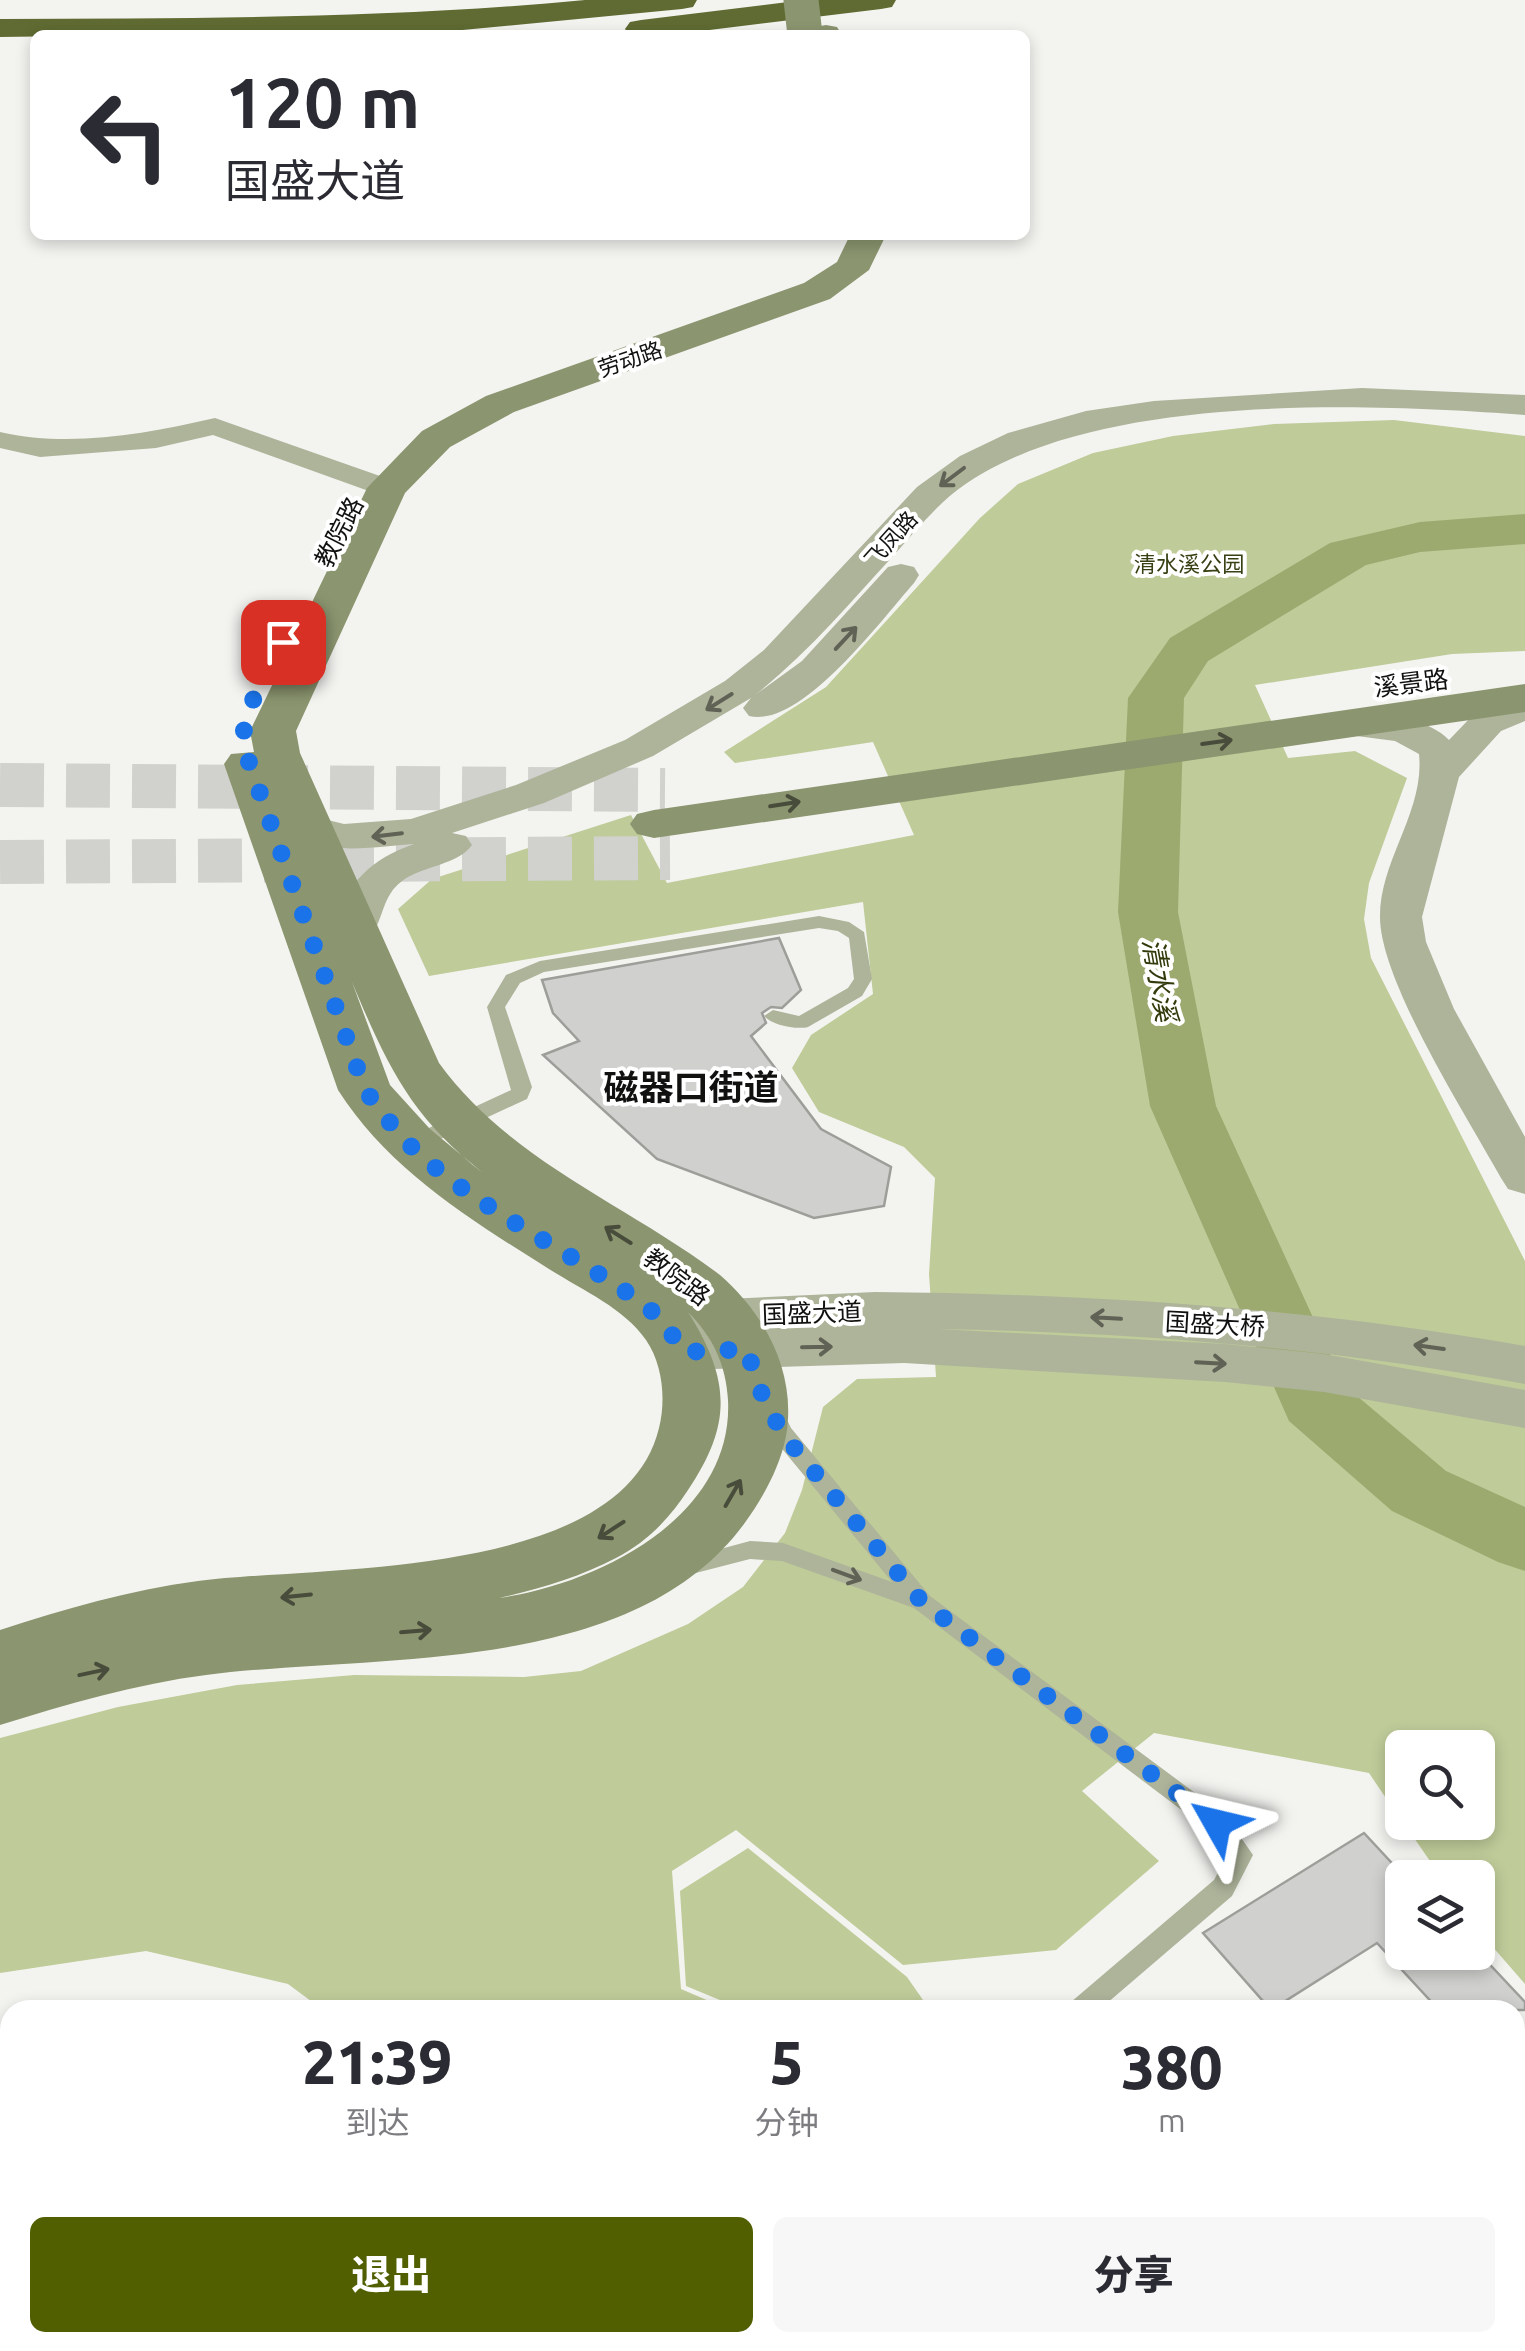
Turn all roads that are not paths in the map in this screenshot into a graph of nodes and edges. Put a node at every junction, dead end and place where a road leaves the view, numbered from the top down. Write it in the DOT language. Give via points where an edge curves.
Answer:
graph roads {
  1 [pos="42,0"];
  2 [pos="682,0"];
  3 [pos="801,0"];
  4 [pos="821,0"];
  5 [pos="881,0"];
  6 [pos="632,5"];
  7 [pos="0,12"];
  8 [pos="257,16"];
  9 [pos="0,28"];
  10 [pos="626,30"];
  11 [pos="804,30"];
  12 [pos="825,30"];
  13 [pos="0,58"];
  14 [pos="30,58"];
  15 [pos="844,240"];
  16 [pos="867,240"];
  17 [pos="1525,405"];
  18 [pos="1525,419"];
  19 [pos="0,440"];
  20 [pos="376,484"];
  21 [pos="1525,672"];
  22 [pos="1525,702"];
  23 [pos="1315,716"];
  24 [pos="1440,774"];
  25 [pos="876,789"];
  26 [pos="312,828"];
  27 [pos="356,928"];
  28 [pos="773,1016"];
  29 [pos="433,1134"];
  30 [pos="1525,1178"];
  31 [pos="903,1327"];
  32 [pos="674,1336"];
  33 [pos="744,1351"];
  34 [pos="1525,1365"];
  35 [pos="1525,1409"];
  36 [pos="586,1601"];
  37 [pos="922,1602"];
  38 [pos="0,1656"];
  39 [pos="0,1698"];
  40 [pos="1092,2000"];
  1 -- 8 [label="highway"];
  2 -- 6 [label="highway"];
  3 -- 11 [label="main road, bridge"];
  4 -- 12 [label="main road"];
  5 -- 10 [label="highway"];
  6 -- 8 [label="highway"];
  6 -- 9 [label="highway" via="328,27"];
  7 -- 8 [label="highway"];
  13 -- 14 [label="highway"];
  15 -- 20 [label="main road, 劳动路" via="837,262 804,285 487,395 419,430 389,452"];
  16 -- 20 [label="main road, 劳动路" via="840,280 465,420"];
  17 -- 26 [label="street, 飞凤路, one-way" via="1407,396 1290,398 1141,413 1021,440 956,472 930,494 778,658 639,748 530,794 415,831 342,837"];
  27 -- 18 [label="street, 飞凤路, one-way" via="361,901 386,872 600,793 720,736 773,702 846,638 961,507 987,484 1041,455 1120,435 1293,414 1410,410"];
  19 -- 20 [label="street" via="40,450 156,440 215,426"];
  20 -- 26 [label="main road, 教院路" via="273,731"];
  20 -- 29 [label="main road, 教院路" via="250,707 243,745 365,1090"];
  21 -- 23 [label="main road, 溪景路"];
  22 -- 23 [label="main road, 溪景路"];
  22 -- 24 [label="street" via="1487,723"];
  23 -- 24 [label="street" via="1429,742 1439,753"];
  23 -- 25 [label="main road"];
  25 -- 23 [label="main road, one-way" via="1126,755"];
  24 -- 30 [label="street" via="1400,919 1426,997"];
  25 -- 25 [label="main road, one-way" via="663,824"];
  26 -- 27 [label="main road, 教院路"];
  27 -- 29 [label="main road, 教院路" via="414,1067 435,1100"];
  28 -- 29 [label="lane" via="801,1022 855,992 863,979 853,930 819,922 666,952 540,966 513,979 496,1006 520,1094"];
  29 -- 32 [label="main road, 教院路" via="466,1190 620,1288"];
  33 -- 29 [label="main road, 教院路, one-way" via="677,1273 503,1162"];
  31 -- 33 [label="street, 国盛大道"];
  34 -- 31 [label="street, 国盛大桥, one-way" via="1332,1332 1222,1324"];
  31 -- 35 [label="street, 国盛大桥, one-way" via="1308,1371"];
  32 -- 33 [label="street, 国盛大道"];
  32 -- 38 [label="main road, one-way" via="692,1377 689,1436 656,1493 598,1539 557,1558 462,1580 197,1606 60,1635"];
  36 -- 33 [label="main road, one-way" via="687,1545 719,1517 738,1486 759,1422"];
  33 -- 37 [label="lane" via="782,1433"];
  36 -- 37 [label="lane, one-way" via="750,1550 783,1552"];
  39 -- 36 [label="main road, one-way" via="202,1649 528,1619"];
  37 -- 40 [label="lane" via="1217,1823 1240,1856 1222,1888"];
}
